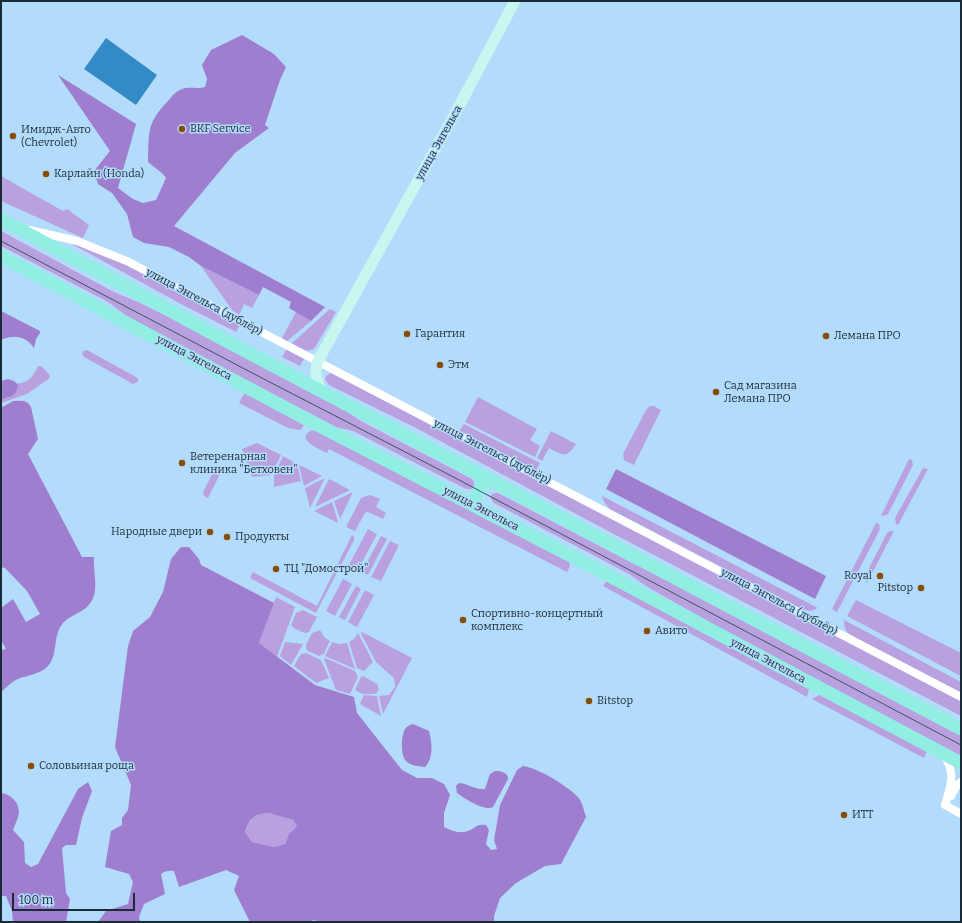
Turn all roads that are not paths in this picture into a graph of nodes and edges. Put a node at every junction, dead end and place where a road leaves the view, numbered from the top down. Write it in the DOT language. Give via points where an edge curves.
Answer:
graph roads {
  1 [pos="516,1"];
  2 [pos="1,219"];
  3 [pos="14,226"];
  4 [pos="1,256"];
  5 [pos="318,361"];
  6 [pos="322,391"];
  7 [pos="486,477"];
  8 [pos="472,505"];
  9 [pos="961,697"];
  10 [pos="961,729"];
  11 [pos="944,755"];
  12 [pos="961,763"];
  13 [pos="961,782"];
  14 [pos="945,805"];
  15 [pos="961,814"];
  1 -- 5 [label="street, улица Энгельса"];
  2 -- 3 [label="main road"];
  3 -- 5 [label="street, улица Энгельса (дублёр)" via="77,241 129,262"];
  3 -- 6 [label="main road"];
  4 -- 8 [label="main road, улица Энгельса"];
  5 -- 6 [label="street, улица Энгельса" via="315,376"];
  5 -- 9 [label="street, улица Энгельса (дублёр)"];
  6 -- 7 [label="main road"];
  7 -- 8 [label="main road"];
  7 -- 10 [label="main road"];
  8 -- 11 [label="main road, улица Энгельса"];
  11 -- 12 [label="main road, улица Энгельса"];
  11 -- 14 [label="street" via="952,771"];
  13 -- 14 [label="street"];
  14 -- 15 [label="street"];
}
